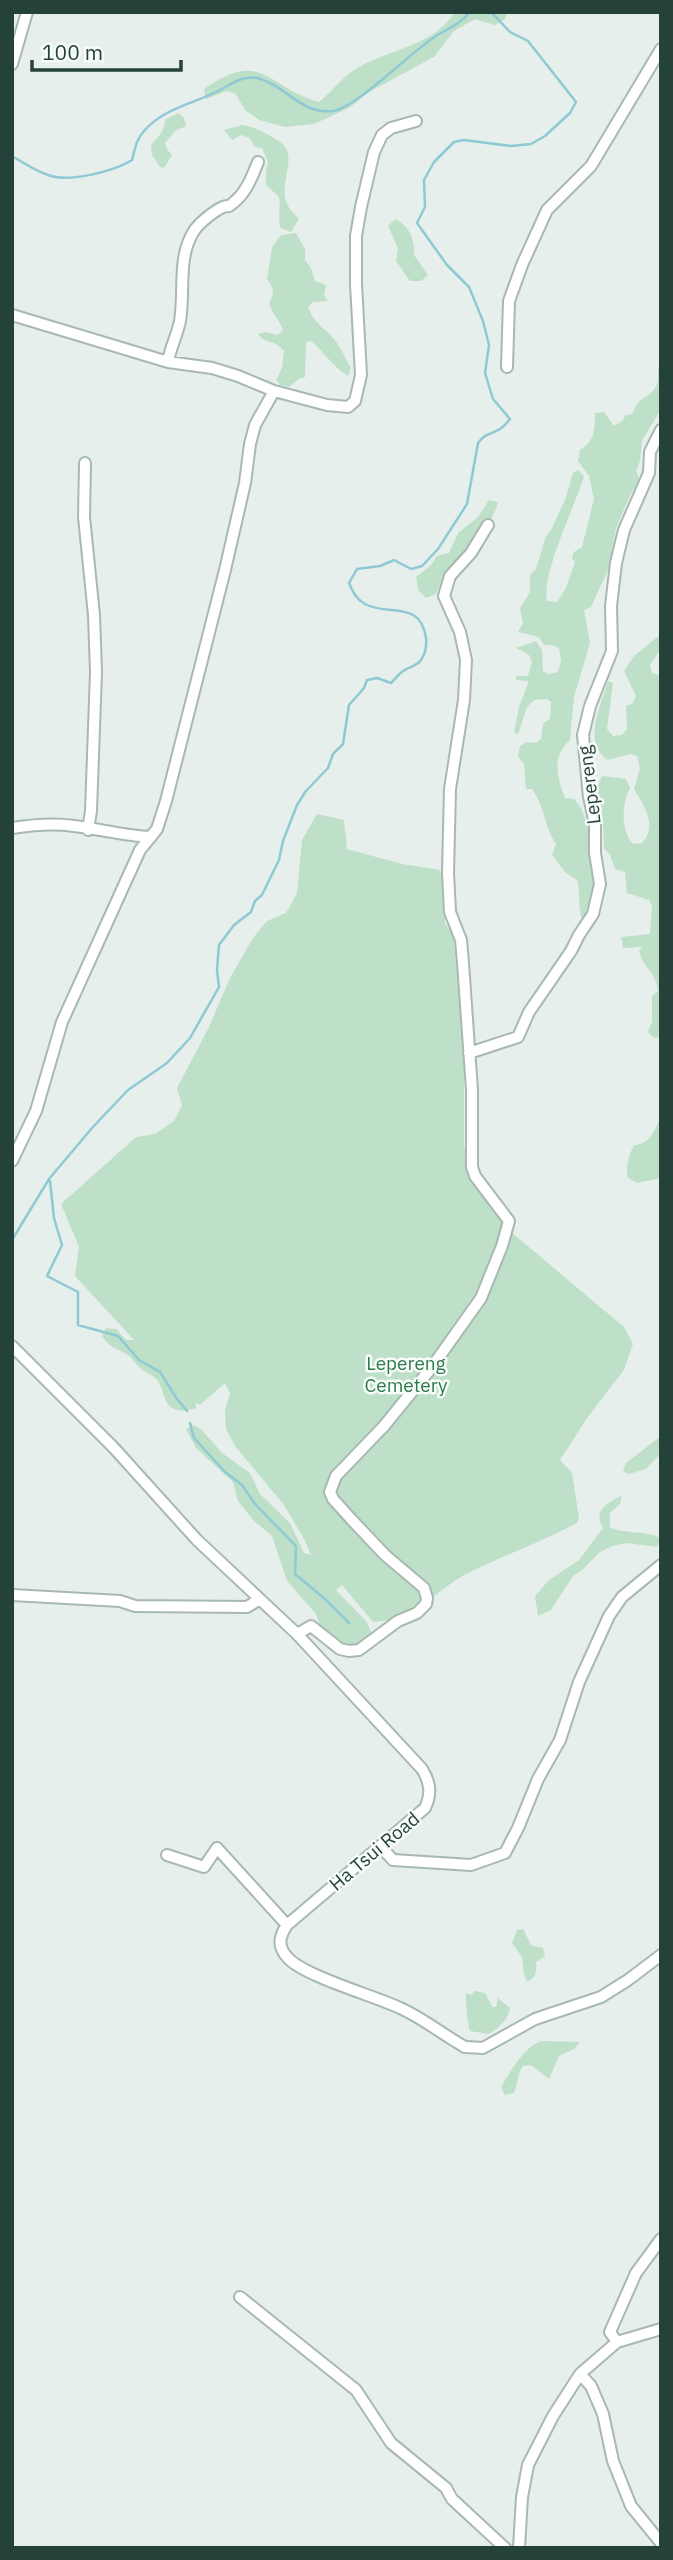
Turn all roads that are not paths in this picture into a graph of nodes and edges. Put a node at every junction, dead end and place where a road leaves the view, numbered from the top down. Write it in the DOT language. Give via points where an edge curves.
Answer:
graph roads {
  1 [pos="27,12"];
  2 [pos="661,49"];
  3 [pos="12,64"];
  4 [pos="416,121"];
  5 [pos="258,162"];
  6 [pos="12,315"];
  7 [pos="168,362"];
  8 [pos="507,367"];
  9 [pos="274,391"];
  10 [pos="661,430"];
  11 [pos="85,463"];
  12 [pos="488,525"];
  13 [pos="12,828"];
  14 [pos="88,830"];
  15 [pos="151,837"];
  16 [pos="468,1053"];
  17 [pos="12,1161"];
  18 [pos="12,1346"];
  19 [pos="661,1565"];
  20 [pos="12,1595"];
  21 [pos="260,1599"];
  22 [pos="297,1634"];
  23 [pos="381,1847"];
  24 [pos="167,1854"];
  25 [pos="287,1925"];
  26 [pos="661,1955"];
  27 [pos="661,2239"];
  28 [pos="240,2297"];
  29 [pos="661,2329"];
  30 [pos="617,2342"];
  31 [pos="580,2374"];
  32 [pos="661,2543"];
  33 [pos="505,2548"];
  34 [pos="519,2548"];
  1 -- 3 [label="street"];
  2 -- 8 [label="street" via="591,166 547,210 509,301"];
  4 -- 9 [label="street" via="391,128 377,143 361,207 356,284 361,375 355,401 348,407 327,405"];
  5 -- 7 [label="street" via="241,196 196,227 190,237 181,317"];
  6 -- 7 [label="street"];
  7 -- 9 [label="street" via="238,376"];
  9 -- 15 [label="street" via="250,443 225,570 166,801"];
  10 -- 16 [label="street, Lepereng" via="650,452 649,473 624,530 611,606 612,651 583,735 600,884 593,914 529,1012 518,1037"];
  11 -- 14 [label="street" via="84,517 96,672"];
  12 -- 16 [label="street" via="450,576 444,596 466,660 450,789 448,873 450,912 461,940"];
  13 -- 14 [label="street" via="75,826"];
  14 -- 15 [label="street"];
  15 -- 17 [label="street" via="140,850 62,1022 36,1111"];
  16 -- 22 [label="street" via="472,1167 509,1222 502,1246 474,1309 384,1426 336,1476 330,1492 385,1555 424,1588 426,1604 359,1650 340,1649 311,1626"];
  18 -- 21 [label="street, Ha Tsui Road" via="197,1540"];
  19 -- 23 [label="street" via="622,1597 609,1616 579,1682 560,1741 505,1853 471,1865 393,1860"];
  20 -- 21 [label="street" via="120,1601 135,1606 247,1607"];
  21 -- 22 [label="street, Ha Tsui Road"];
  22 -- 23 [label="street, Ha Tsui Road" via="429,1780 425,1808"];
  23 -- 25 [label="street, Ha Tsui Road"];
  24 -- 25 [label="street" via="204,1867 217,1848"];
  25 -- 26 [label="street" via="280,1936 281,1948 298,1966 401,2008 474,2049 535,2019 601,1997"];
  27 -- 30 [label="street" via="636,2273 611,2332"];
  28 -- 33 [label="street" via="356,2390 391,2443 446,2488"];
  29 -- 30 [label="street"];
  30 -- 31 [label="street"];
  31 -- 32 [label="street" via="591,2386 603,2414 613,2461 631,2507"];
  31 -- 34 [label="street" via="528,2465"];
}
